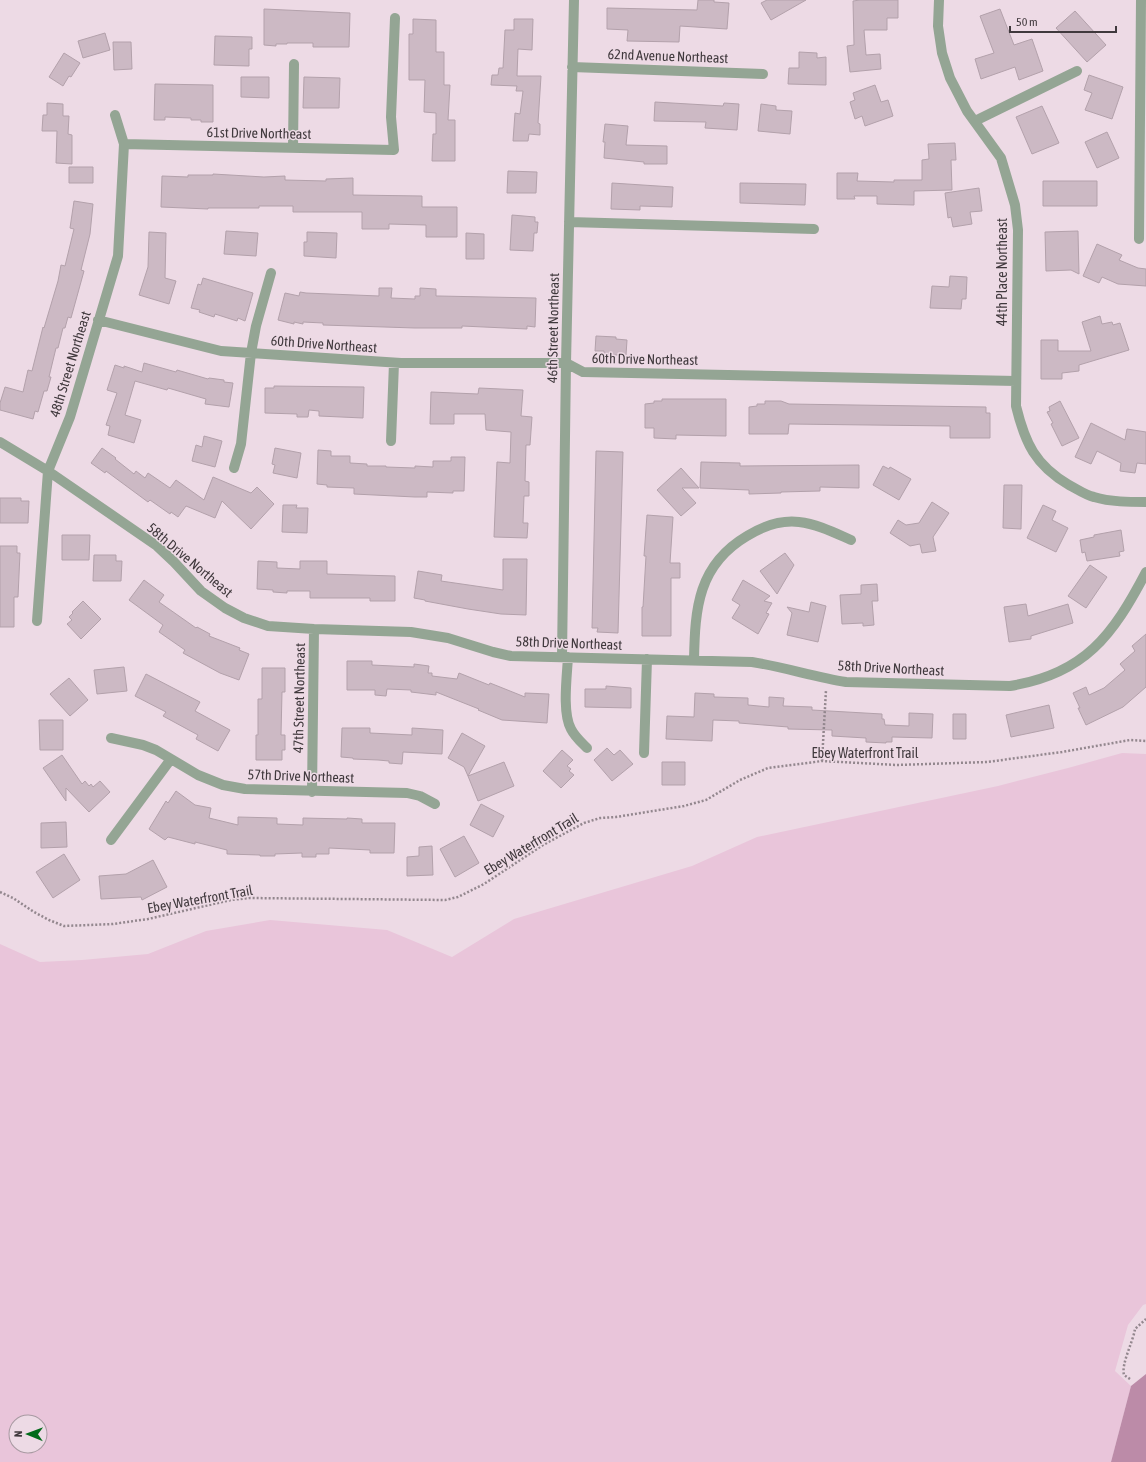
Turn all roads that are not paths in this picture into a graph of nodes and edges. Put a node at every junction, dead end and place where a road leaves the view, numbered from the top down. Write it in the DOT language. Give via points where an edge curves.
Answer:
graph roads {
  1 [pos="574,0"];
  2 [pos="939,0"];
  3 [pos="1141,0"];
  4 [pos="395,18"];
  5 [pos="294,64"];
  6 [pos="572,66"];
  7 [pos="1077,71"];
  8 [pos="763,74"];
  9 [pos="115,115"];
  10 [pos="975,122"];
  11 [pos="124,144"];
  12 [pos="293,148"];
  13 [pos="569,222"];
  14 [pos="814,229"];
  15 [pos="1139,239"];
  16 [pos="272,273"];
  17 [pos="98,320"];
  18 [pos="251,353"];
  19 [pos="394,363"];
  20 [pos="566,364"];
  21 [pos="1016,381"];
  22 [pos="391,441"];
  23 [pos="0,442"];
  24 [pos="234,468"];
  25 [pos="48,471"];
  26 [pos="1146,502"];
  27 [pos="851,540"];
  28 [pos="1146,572"];
  29 [pos="37,621"];
  30 [pos="314,629"];
  31 [pos="565,657"];
  32 [pos="647,659"];
  33 [pos="694,660"];
  34 [pos="111,738"];
  35 [pos="587,748"];
  36 [pos="644,753"];
  37 [pos="171,759"];
  38 [pos="312,792"];
  39 [pos="435,804"];
  40 [pos="111,840"];
  1 -- 6 [label="street, 46th Street Northeast"];
  2 -- 10 [label="street, 44th Place Northeast" via="938,26 942,53 950,78"];
  3 -- 15 [label="street"];
  4 -- 12 [label="street, 61st Drive Northeast" via="391,117 394,150"];
  5 -- 12 [label="street"];
  6 -- 8 [label="street, 62nd Avenue Northeast"];
  6 -- 13 [label="street, 46th Street Northeast"];
  7 -- 10 [label="street"];
  9 -- 11 [label="street, 48th Street Northeast"];
  10 -- 21 [label="street, 44th Place Northeast" via="1000,158 1016,205"];
  11 -- 12 [label="street, 61st Drive Northeast"];
  11 -- 17 [label="street, 48th Street Northeast" via="118,256"];
  13 -- 14 [label="street"];
  13 -- 20 [label="street, 46th Street Northeast"];
  16 -- 18 [label="street, 60th Drive Northeast" via="256,326"];
  17 -- 18 [label="street, 60th Drive Northeast" via="221,352"];
  17 -- 25 [label="street, 48th Street Northeast" via="70,417"];
  18 -- 19 [label="street, 60th Drive Northeast"];
  18 -- 24 [label="street, 60th Drive Northeast" via="242,444"];
  19 -- 20 [label="street, 60th Drive Northeast"];
  19 -- 22 [label="street"];
  20 -- 21 [label="street, 60th Drive Northeast" via="584,372"];
  20 -- 31 [label="street, 46th Street Northeast"];
  21 -- 26 [label="street, 44th Place Northeast" via="1016,406 1022,429 1038,461 1055,477 1093,497"];
  23 -- 25 [label="street, 58th Drive Northeast"];
  25 -- 29 [label="street, 48th Street Northeast"];
  25 -- 30 [label="street, 58th Drive Northeast" via="157,546 201,590 225,608 268,626"];
  27 -- 33 [label="street" via="827,529 800,522 782,522 759,529 736,542 721,556 705,581 698,604"];
  28 -- 33 [label="street, 58th Drive Northeast" via="1132,599 1100,644 1075,663 1032,683 978,686 846,682 776,666"];
  30 -- 31 [label="street, 58th Drive Northeast" via="411,632 448,638 511,656"];
  30 -- 38 [label="street, 47th Street Northeast"];
  31 -- 32 [label="street, 58th Drive Northeast"];
  31 -- 35 [label="street, 46th Street Northeast" via="568,721 575,737"];
  32 -- 33 [label="street, 58th Drive Northeast"];
  32 -- 36 [label="street"];
  34 -- 37 [label="street, 57th Drive Northeast" via="143,745"];
  37 -- 38 [label="street, 57th Drive Northeast" via="198,776 223,785 245,789"];
  37 -- 40 [label="street"];
  38 -- 39 [label="street, 57th Drive Northeast" via="407,793"];
}
